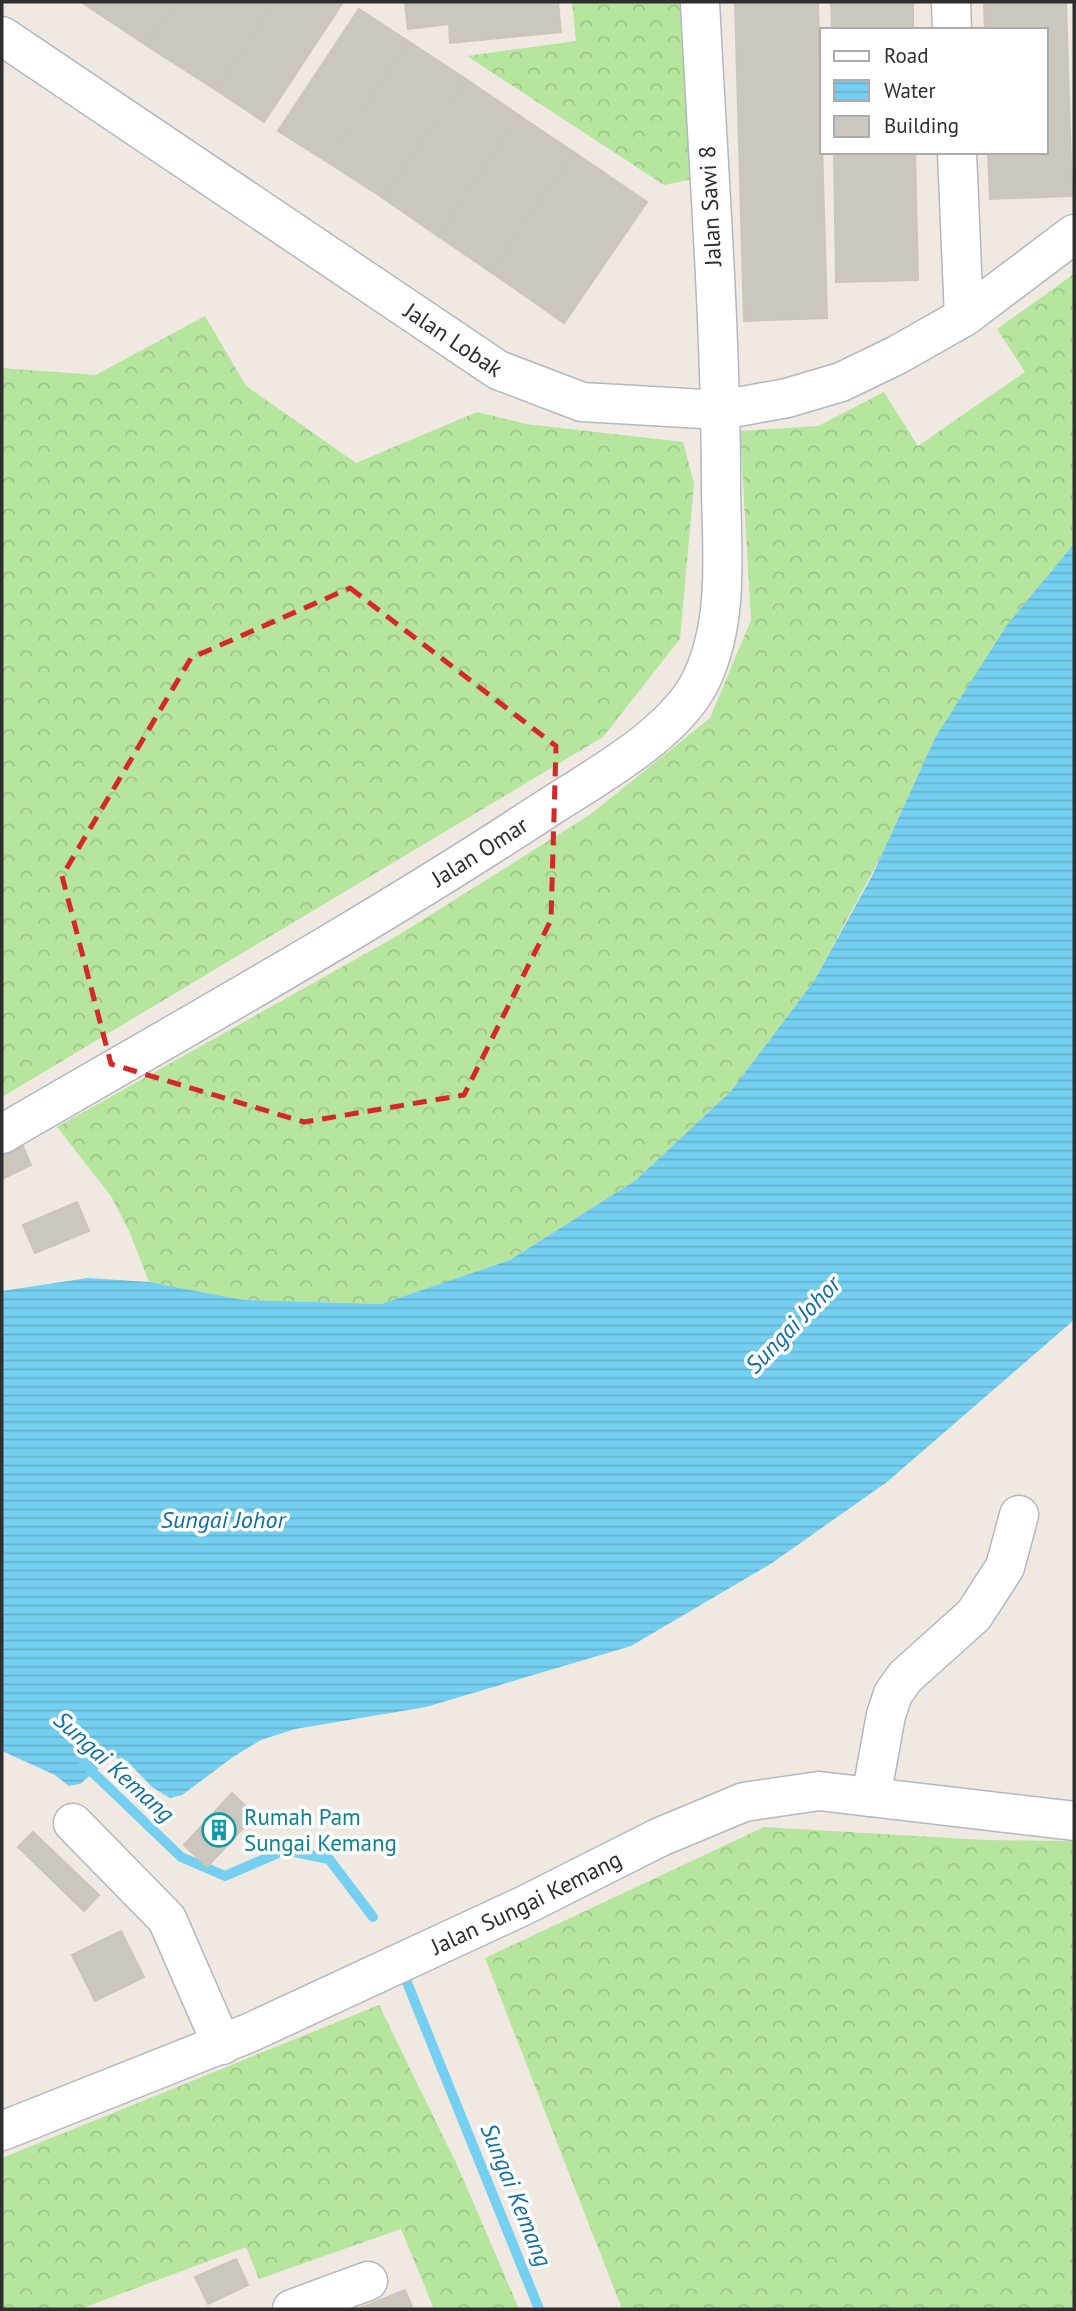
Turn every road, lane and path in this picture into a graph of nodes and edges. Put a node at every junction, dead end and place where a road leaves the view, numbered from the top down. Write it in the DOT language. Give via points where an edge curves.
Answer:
graph roads {
  1 [pos="700,2"];
  2 [pos="951,2"];
  3 [pos="953,28"];
  4 [pos="2,36"];
  5 [pos="957,154"];
  6 [pos="1074,234"];
  7 [pos="964,317"];
  8 [pos="721,410"];
  9 [pos="2,1134"];
  10 [pos="1019,1515"];
  11 [pos="871,1797"];
  12 [pos="1074,1821"];
  13 [pos="73,1823"];
  14 [pos="222,2045"];
  15 [pos="2,2131"];
  16 [pos="368,2281"];
  17 [pos="292,2309"];
  1 -- 8 [label="street, Jalan Sawi 8"];
  2 -- 3 [label="street"];
  4 -- 8 [label="street, Jalan Lobak" via="498,370 582,402"];
  5 -- 7 [label="street"];
  6 -- 7 [label="street, Jalan Lobak"];
  7 -- 8 [label="street, Jalan Lobak" via="841,382 788,398"];
  8 -- 9 [label="street, Jalan Omar" via="722,598 716,634 703,678 667,723 639,748 450,872"];
  10 -- 11 [label="street" via="1005,1567 974,1615 893,1693"];
  11 -- 12 [label="street, Jalan Sungai Kemang"];
  11 -- 14 [label="street, Jalan Sungai Kemang" via="819,1791 744,1802 660,1837 523,1906"];
  13 -- 14 [label="street" via="167,1919"];
  14 -- 15 [label="street, Jalan Sungai Kemang"];
  16 -- 17 [label="street"];
}
